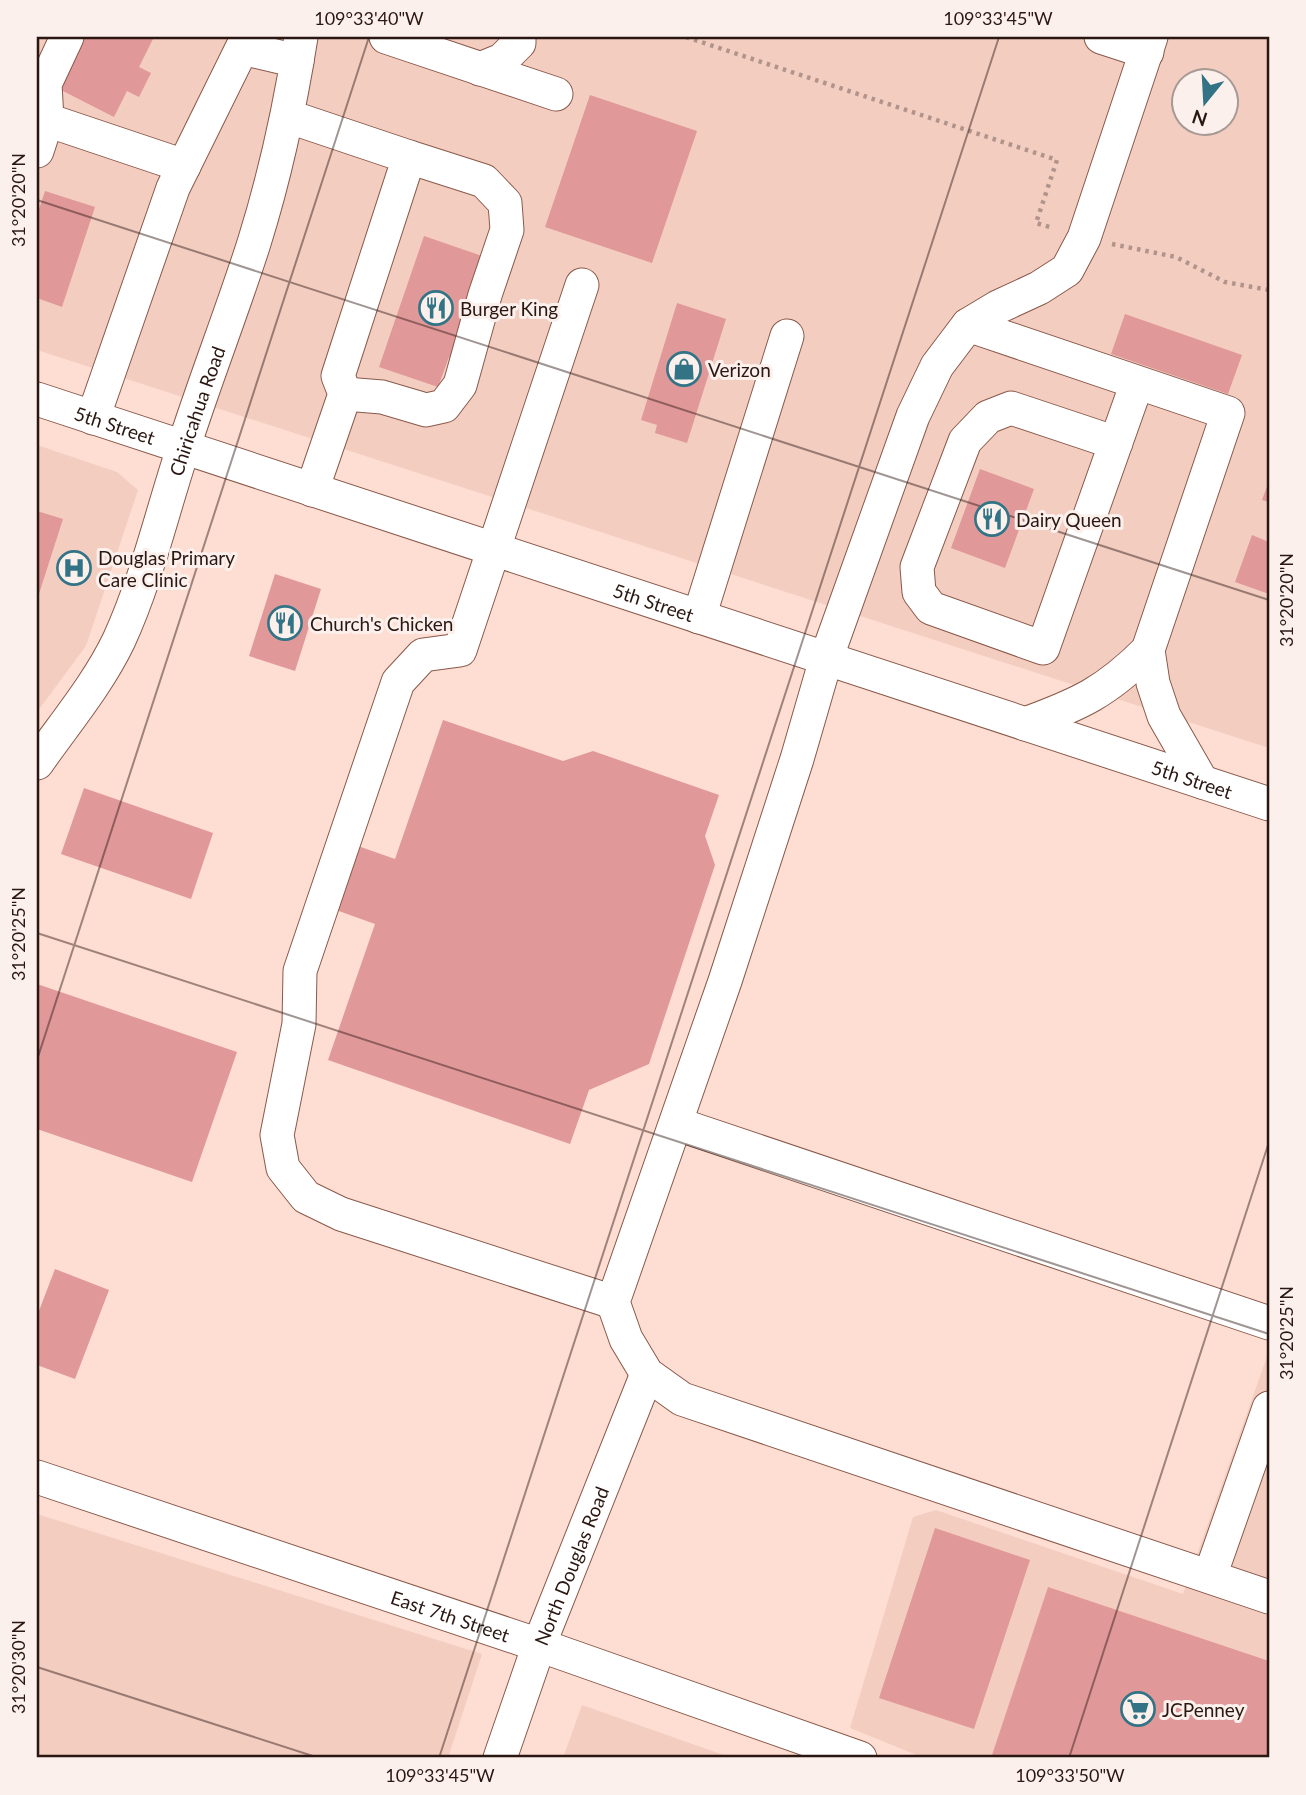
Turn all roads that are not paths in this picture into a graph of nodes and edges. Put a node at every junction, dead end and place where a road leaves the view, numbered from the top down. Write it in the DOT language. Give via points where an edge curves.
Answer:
graph roads {
  1 [pos="67,37"];
  2 [pos="386,37"];
  3 [pos="519,37"];
  4 [pos="1101,37"];
  5 [pos="234,42"];
  6 [pos="1149,44"];
  7 [pos="299,49"];
  8 [pos="480,69"];
  9 [pos="556,94"];
  10 [pos="287,116"];
  11 [pos="47,120"];
  12 [pos="37,151"];
  13 [pos="410,157"];
  14 [pos="184,166"];
  15 [pos="582,285"];
  16 [pos="968,325"];
  17 [pos="787,336"];
  18 [pos="1137,383"];
  19 [pos="345,394"];
  20 [pos="37,399"];
  21 [pos="93,418"];
  22 [pos="1116,443"];
  23 [pos="183,447"];
  24 [pos="312,490"];
  25 [pos="494,550"];
  26 [pos="699,617"];
  27 [pos="1148,650"];
  28 [pos="826,659"];
  29 [pos="1025,724"];
  30 [pos="37,763"];
  31 [pos="1202,782"];
  32 [pos="1269,804"];
  33 [pos="677,1124"];
  34 [pos="613,1302"];
  35 [pos="1269,1323"];
  36 [pos="647,1374"];
  37 [pos="1269,1408"];
  38 [pos="37,1477"];
  39 [pos="1210,1577"];
  40 [pos="1269,1597"];
  41 [pos="539,1645"];
  42 [pos="499,1758"];
  43 [pos="860,1758"];
  1 -- 11 [label="street" via="45,84"];
  2 -- 8 [label="street"];
  3 -- 8 [label="street" via="519,43 502,60"];
  4 -- 6 [label="street"];
  5 -- 7 [label="street"];
  5 -- 14 [label="street"];
  6 -- 16 [label="street" via="1084,238 1067,270"];
  7 -- 10 [label="street, Chiricahua Road"];
  8 -- 9 [label="street"];
  10 -- 13 [label="street"];
  10 -- 23 [label="street, Chiricahua Road" via="254,243"];
  11 -- 12 [label="street"];
  11 -- 14 [label="street"];
  13 -- 19 [label="street" via="338,376"];
  13 -- 19 [label="street" via="484,181 505,203 507,230 460,385 444,406 426,410 382,397"];
  14 -- 21 [label="street"];
  15 -- 25 [label="street"];
  16 -- 18 [label="street"];
  16 -- 28 [label="street" via="937,366 913,416"];
  17 -- 26 [label="street"];
  18 -- 22 [label="street"];
  18 -- 27 [label="street" via="1228,413"];
  19 -- 24 [label="street"];
  20 -- 21 [label="street, 5th Street"];
  21 -- 23 [label="street, 5th Street"];
  22 -- 22 [label="street" via="1012,408 988,417 965,441 917,567 919,592 930,608 1044,648"];
  23 -- 24 [label="street, 5th Street"];
  23 -- 30 [label="street, Chiricahua Road" via="119,639"];
  24 -- 25 [label="street, 5th Street"];
  25 -- 26 [label="street, 5th Street"];
  25 -- 34 [label="street" via="460,650 423,655 398,682 300,971 299,1024 276,1135 283,1168 306,1197 341,1214"];
  26 -- 28 [label="street, 5th Street"];
  27 -- 29 [label="street" via="1096,695"];
  27 -- 31 [label="street" via="1164,716"];
  28 -- 29 [label="street, 5th Street"];
  28 -- 33 [label="street"];
  29 -- 31 [label="street, 5th Street"];
  31 -- 32 [label="street, 5th Street"];
  33 -- 34 [label="street"];
  33 -- 35 [label="street"];
  34 -- 36 [label="street" via="626,1339"];
  36 -- 39 [label="street" via="682,1399"];
  36 -- 41 [label="street, North Douglas Road"];
  37 -- 39 [label="street"];
  38 -- 41 [label="street, East 7th Street"];
  39 -- 40 [label="street"];
  41 -- 42 [label="street, North Douglas Road"];
  41 -- 43 [label="street, East 7th Street"];
}
